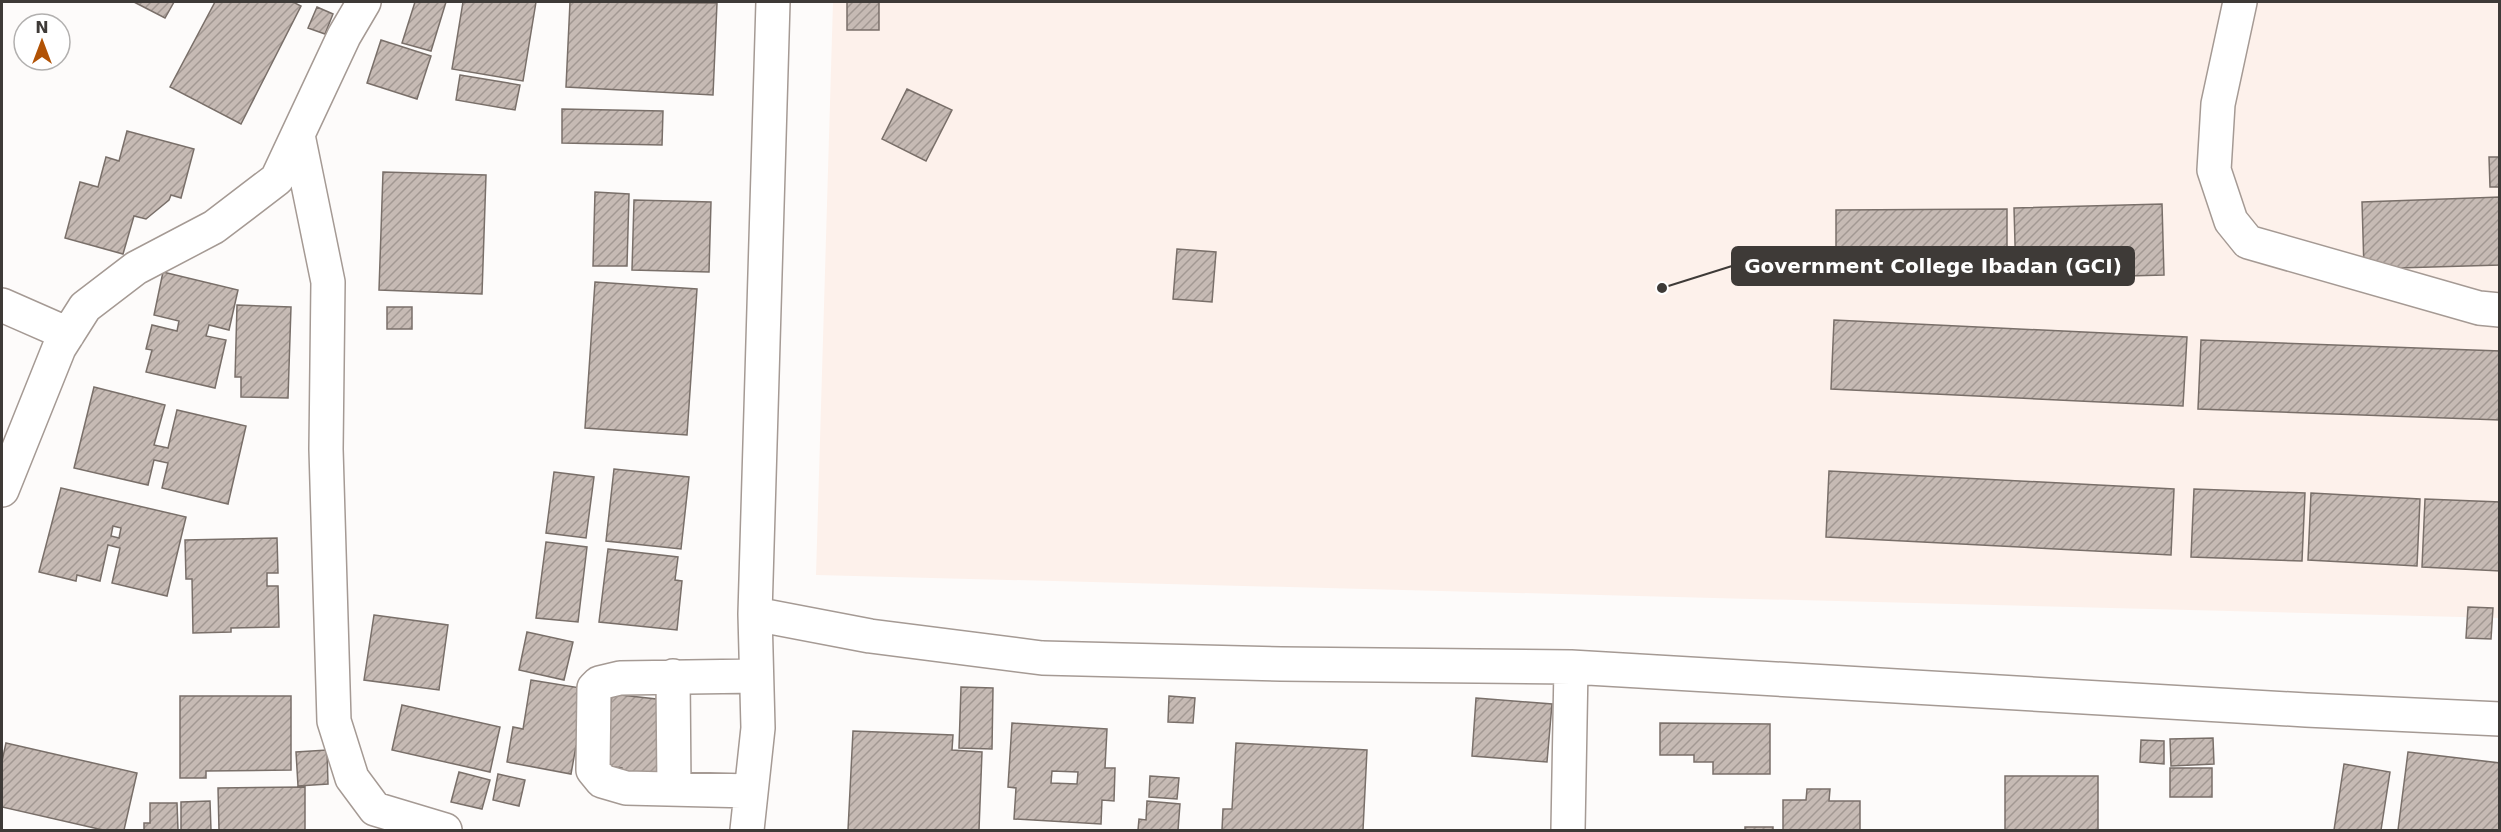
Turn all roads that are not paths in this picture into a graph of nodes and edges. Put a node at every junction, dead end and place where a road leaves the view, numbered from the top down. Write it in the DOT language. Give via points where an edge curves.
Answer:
graph roads {
  1 [pos="364,2"];
  2 [pos="773,2"];
  3 [pos="2240,2"];
  4 [pos="298,135"];
  5 [pos="2,304"];
  6 [pos="2499,310"];
  7 [pos="68,334"];
  8 [pos="2,490"];
  9 [pos="755,614"];
  10 [pos="1571,667"];
  11 [pos="673,676"];
  12 [pos="756,676"];
  13 [pos="2499,719"];
  14 [pos="674,789"];
  15 [pos="751,791"];
  16 [pos="445,831"];
  17 [pos="747,831"];
  18 [pos="1568,831"];
  1 -- 4 [label="street"];
  2 -- 9 [label="street"];
  3 -- 6 [label="street" via="2218,104 2214,170 2231,221 2242,235 2248,242 2479,308"];
  4 -- 7 [label="street" via="277,179 214,227 136,268 85,308"];
  4 -- 16 [label="street" via="328,282 326,449 334,721 352,778 375,809"];
  5 -- 7 [label="street"];
  7 -- 8 [label="street" via="58,348"];
  9 -- 10 [label="street" via="870,636 1042,658"];
  9 -- 12 [label="street"];
  10 -- 13 [label="street"];
  10 -- 18 [label="street"];
  11 -- 12 [label="street"];
  11 -- 14 [label="street"];
  11 -- 14 [label="street" via="620,678 594,688 592,770 612,786"];
  12 -- 15 [label="street" via="758,728"];
  14 -- 15 [label="street"];
  15 -- 17 [label="street"];
}
